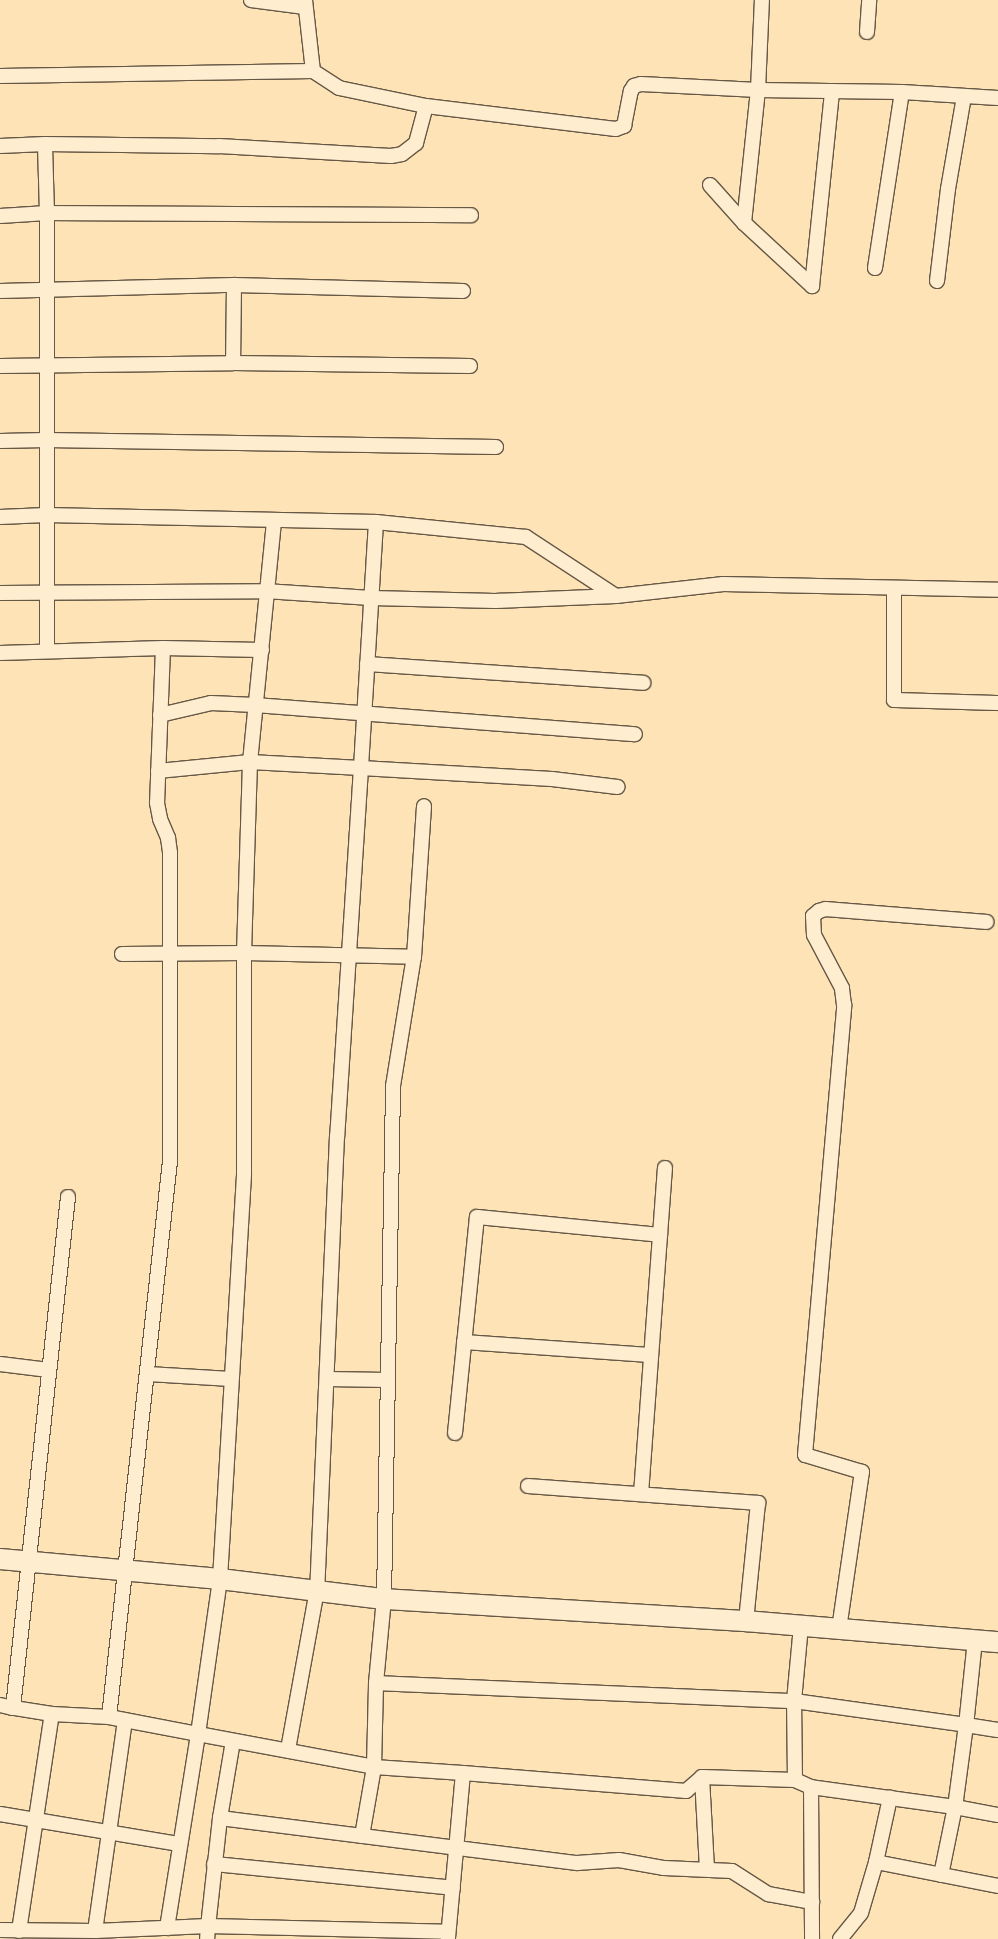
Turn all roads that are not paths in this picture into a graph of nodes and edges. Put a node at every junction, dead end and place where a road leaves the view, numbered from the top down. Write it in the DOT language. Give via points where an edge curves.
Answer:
graph roads {
  1 [pos="251,0"];
  2 [pos="762,0"];
  3 [pos="869,0"];
  4 [pos="305,3"];
  5 [pos="868,32"];
  6 [pos="313,71"];
  7 [pos="0,76"];
  8 [pos="758,90"];
  9 [pos="832,91"];
  10 [pos="902,92"];
  11 [pos="964,96"];
  12 [pos="998,98"];
  13 [pos="426,106"];
  14 [pos="44,144"];
  15 [pos="0,146"];
  16 [pos="710,185"];
  17 [pos="47,213"];
  18 [pos="471,215"];
  19 [pos="0,216"];
  20 [pos="744,223"];
  21 [pos="875,268"];
  22 [pos="937,281"];
  23 [pos="234,285"];
  24 [pos="46,289"];
  25 [pos="463,290"];
  26 [pos="0,291"];
  27 [pos="233,363"];
  28 [pos="47,365"];
  29 [pos="0,366"];
  30 [pos="470,366"];
  31 [pos="46,440"];
  32 [pos="0,441"];
  33 [pos="496,447"];
  34 [pos="46,515"];
  35 [pos="0,517"];
  36 [pos="274,520"];
  37 [pos="376,522"];
  38 [pos="894,590"];
  39 [pos="998,590"];
  40 [pos="48,592"];
  41 [pos="265,592"];
  42 [pos="0,593"];
  43 [pos="616,596"];
  44 [pos="371,598"];
  45 [pos="163,648"];
  46 [pos="47,650"];
  47 [pos="262,650"];
  48 [pos="0,653"];
  49 [pos="367,664"];
  50 [pos="643,683"];
  51 [pos="998,703"];
  52 [pos="255,705"];
  53 [pos="363,713"];
  54 [pos="160,715"];
  55 [pos="635,734"];
  56 [pos="250,762"];
  57 [pos="361,768"];
  58 [pos="158,770"];
  59 [pos="618,787"];
  60 [pos="424,806"];
  61 [pos="986,922"];
  62 [pos="244,953"];
  63 [pos="122,954"];
  64 [pos="170,954"];
  65 [pos="349,954"];
  66 [pos="414,957"];
  67 [pos="665,1168"];
  68 [pos="68,1197"];
  69 [pos="660,1235"];
  70 [pos="464,1342"];
  71 [pos="650,1355"];
  72 [pos="0,1364"];
  73 [pos="49,1370"];
  74 [pos="148,1374"];
  75 [pos="326,1378"];
  76 [pos="231,1379"];
  77 [pos="387,1380"];
  78 [pos="455,1433"];
  79 [pos="528,1486"];
  80 [pos="641,1494"];
  81 [pos="0,1559"];
  82 [pos="28,1562"];
  83 [pos="127,1570"];
  84 [pos="220,1578"];
  85 [pos="317,1590"];
  86 [pos="384,1599"];
  87 [pos="746,1621"];
  88 [pos="801,1626"];
  89 [pos="839,1629"];
  90 [pos="975,1640"];
  91 [pos="998,1642"];
  92 [pos="376,1683"];
  93 [pos="794,1701"];
  94 [pos="6,1706"];
  95 [pos="52,1714"];
  96 [pos="109,1717"];
  97 [pos="125,1720"];
  98 [pos="966,1724"];
  99 [pos="998,1730"];
  100 [pos="198,1734"];
  101 [pos="233,1741"];
  102 [pos="288,1750"];
  103 [pos="374,1767"];
  104 [pos="463,1773"];
  105 [pos="702,1778"];
  106 [pos="795,1780"];
  107 [pos="811,1787"];
  108 [pos="890,1798"];
  109 [pos="955,1808"];
  110 [pos="0,1814"];
  111 [pos="998,1815"];
  112 [pos="220,1818"];
  113 [pos="34,1820"];
  114 [pos="110,1833"];
  115 [pos="362,1836"];
  116 [pos="180,1844"];
  117 [pos="457,1849"];
  118 [pos="876,1862"];
  119 [pos="214,1864"];
  120 [pos="707,1868"];
  121 [pos="941,1875"];
  122 [pos="998,1886"];
  123 [pos="453,1888"];
  124 [pos="812,1902"];
  125 [pos="167,1928"];
  126 [pos="0,1930"];
  127 [pos="19,1931"];
  128 [pos="96,1931"];
  129 [pos="208,1933"];
  130 [pos="448,1935"];
  131 [pos="812,1939"];
  132 [pos="840,1939"];
  1 -- 4 [label="street"];
  2 -- 8 [label="street"];
  3 -- 5 [label="street"];
  4 -- 6 [label="street"];
  6 -- 7 [label="street"];
  6 -- 13 [label="street" via="339,88"];
  8 -- 9 [label="street"];
  8 -- 13 [label="street" via="641,84 631,91 624,126 616,129"];
  8 -- 20 [label="street"];
  9 -- 10 [label="street"];
  9 -- 20 [label="street" via="812,286"];
  10 -- 11 [label="street"];
  10 -- 21 [label="street"];
  11 -- 12 [label="street"];
  11 -- 22 [label="street"];
  13 -- 14 [label="street" via="416,143 402,154 391,156 218,146"];
  14 -- 15 [label="street"];
  14 -- 17 [label="street"];
  16 -- 20 [label="street"];
  17 -- 18 [label="street"];
  17 -- 19 [label="street"];
  17 -- 24 [label="street"];
  23 -- 24 [label="street"];
  23 -- 25 [label="street"];
  23 -- 27 [label="street"];
  24 -- 26 [label="street"];
  24 -- 28 [label="street"];
  27 -- 28 [label="street"];
  27 -- 30 [label="street"];
  28 -- 29 [label="street"];
  28 -- 31 [label="street"];
  31 -- 32 [label="street"];
  31 -- 33 [label="street"];
  31 -- 34 [label="street"];
  34 -- 35 [label="street"];
  34 -- 36 [label="street"];
  34 -- 40 [label="street"];
  36 -- 37 [label="street"];
  36 -- 41 [label="street"];
  37 -- 43 [label="street" via="526,537"];
  37 -- 44 [label="street"];
  38 -- 39 [label="street"];
  38 -- 43 [label="street" via="723,584"];
  38 -- 51 [label="street" via="894,700"];
  40 -- 41 [label="street"];
  40 -- 42 [label="street"];
  40 -- 46 [label="street"];
  41 -- 44 [label="street"];
  41 -- 47 [label="street"];
  43 -- 44 [label="street" via="495,601"];
  44 -- 49 [label="street"];
  45 -- 46 [label="street"];
  45 -- 47 [label="street"];
  45 -- 54 [label="street"];
  46 -- 48 [label="street"];
  47 -- 52 [label="street"];
  49 -- 50 [label="street"];
  49 -- 53 [label="street"];
  52 -- 53 [label="street"];
  52 -- 54 [label="street" via="211,703"];
  52 -- 56 [label="street"];
  53 -- 55 [label="street"];
  53 -- 57 [label="street"];
  54 -- 58 [label="street"];
  56 -- 57 [label="street"];
  56 -- 58 [label="street"];
  56 -- 62 [label="street"];
  57 -- 59 [label="street" via="552,779"];
  57 -- 65 [label="street"];
  58 -- 64 [label="street" via="157,811 169,844"];
  60 -- 66 [label="street"];
  61 -- 89 [label="street" via="826,909 813,916 814,935 842,988 844,1005 805,1455 862,1472"];
  62 -- 64 [label="street"];
  62 -- 65 [label="street"];
  62 -- 76 [label="street" via="244,1174"];
  63 -- 64 [label="street"];
  64 -- 74 [label="street" via="170,1161"];
  65 -- 66 [label="street"];
  65 -- 75 [label="street"];
  66 -- 77 [label="street" via="393,1086"];
  67 -- 69 [label="street"];
  68 -- 73 [label="street"];
  69 -- 70 [label="street" via="477,1217"];
  69 -- 71 [label="street"];
  70 -- 71 [label="street"];
  70 -- 78 [label="street"];
  71 -- 80 [label="street"];
  72 -- 73 [label="street"];
  73 -- 82 [label="street"];
  74 -- 76 [label="street"];
  74 -- 83 [label="street"];
  75 -- 77 [label="street"];
  75 -- 85 [label="street"];
  76 -- 84 [label="street"];
  77 -- 86 [label="street"];
  79 -- 80 [label="street"];
  80 -- 87 [label="street" via="758,1503"];
  81 -- 82 [label="street"];
  82 -- 83 [label="street"];
  82 -- 94 [label="street"];
  83 -- 84 [label="street"];
  83 -- 96 [label="street"];
  84 -- 85 [label="street"];
  84 -- 100 [label="street"];
  85 -- 86 [label="street"];
  85 -- 102 [label="street"];
  86 -- 87 [label="street"];
  86 -- 92 [label="street"];
  87 -- 88 [label="street"];
  88 -- 89 [label="street"];
  88 -- 93 [label="street"];
  89 -- 90 [label="street"];
  90 -- 91 [label="street"];
  90 -- 98 [label="street"];
  92 -- 93 [label="street"];
  92 -- 103 [label="street"];
  93 -- 98 [label="street"];
  93 -- 106 [label="street"];
  94 -- 95 [label="street"];
  95 -- 96 [label="street"];
  95 -- 113 [label="street"];
  96 -- 97 [label="street"];
  97 -- 100 [label="street"];
  97 -- 114 [label="street"];
  98 -- 99 [label="street"];
  98 -- 109 [label="street"];
  100 -- 101 [label="street"];
  100 -- 116 [label="street"];
  101 -- 102 [label="street"];
  101 -- 112 [label="street"];
  102 -- 103 [label="street"];
  103 -- 104 [label="street"];
  103 -- 115 [label="street"];
  104 -- 105 [label="street" via="686,1792"];
  104 -- 117 [label="street"];
  105 -- 106 [label="street"];
  105 -- 120 [label="street"];
  106 -- 107 [label="street"];
  107 -- 108 [label="street"];
  107 -- 124 [label="street"];
  108 -- 109 [label="street"];
  108 -- 118 [label="street"];
  109 -- 111 [label="street"];
  109 -- 121 [label="street"];
  110 -- 113 [label="street"];
  112 -- 115 [label="street"];
  112 -- 119 [label="street"];
  113 -- 114 [label="street"];
  113 -- 127 [label="street"];
  114 -- 116 [label="street"];
  114 -- 128 [label="street"];
  115 -- 117 [label="street"];
  116 -- 125 [label="street"];
  117 -- 120 [label="street" via="577,1863 619,1860 664,1868"];
  117 -- 123 [label="street"];
  118 -- 121 [label="street"];
  118 -- 132 [label="street" via="861,1913"];
  119 -- 123 [label="street"];
  119 -- 129 [label="street"];
  120 -- 124 [label="street" via="732,1871 768,1894"];
  121 -- 122 [label="street"];
  123 -- 130 [label="street"];
  124 -- 131 [label="street"];
  125 -- 128 [label="street"];
  125 -- 129 [label="street"];
  126 -- 127 [label="street"];
  127 -- 128 [label="street"];
  129 -- 130 [label="street"];
}
